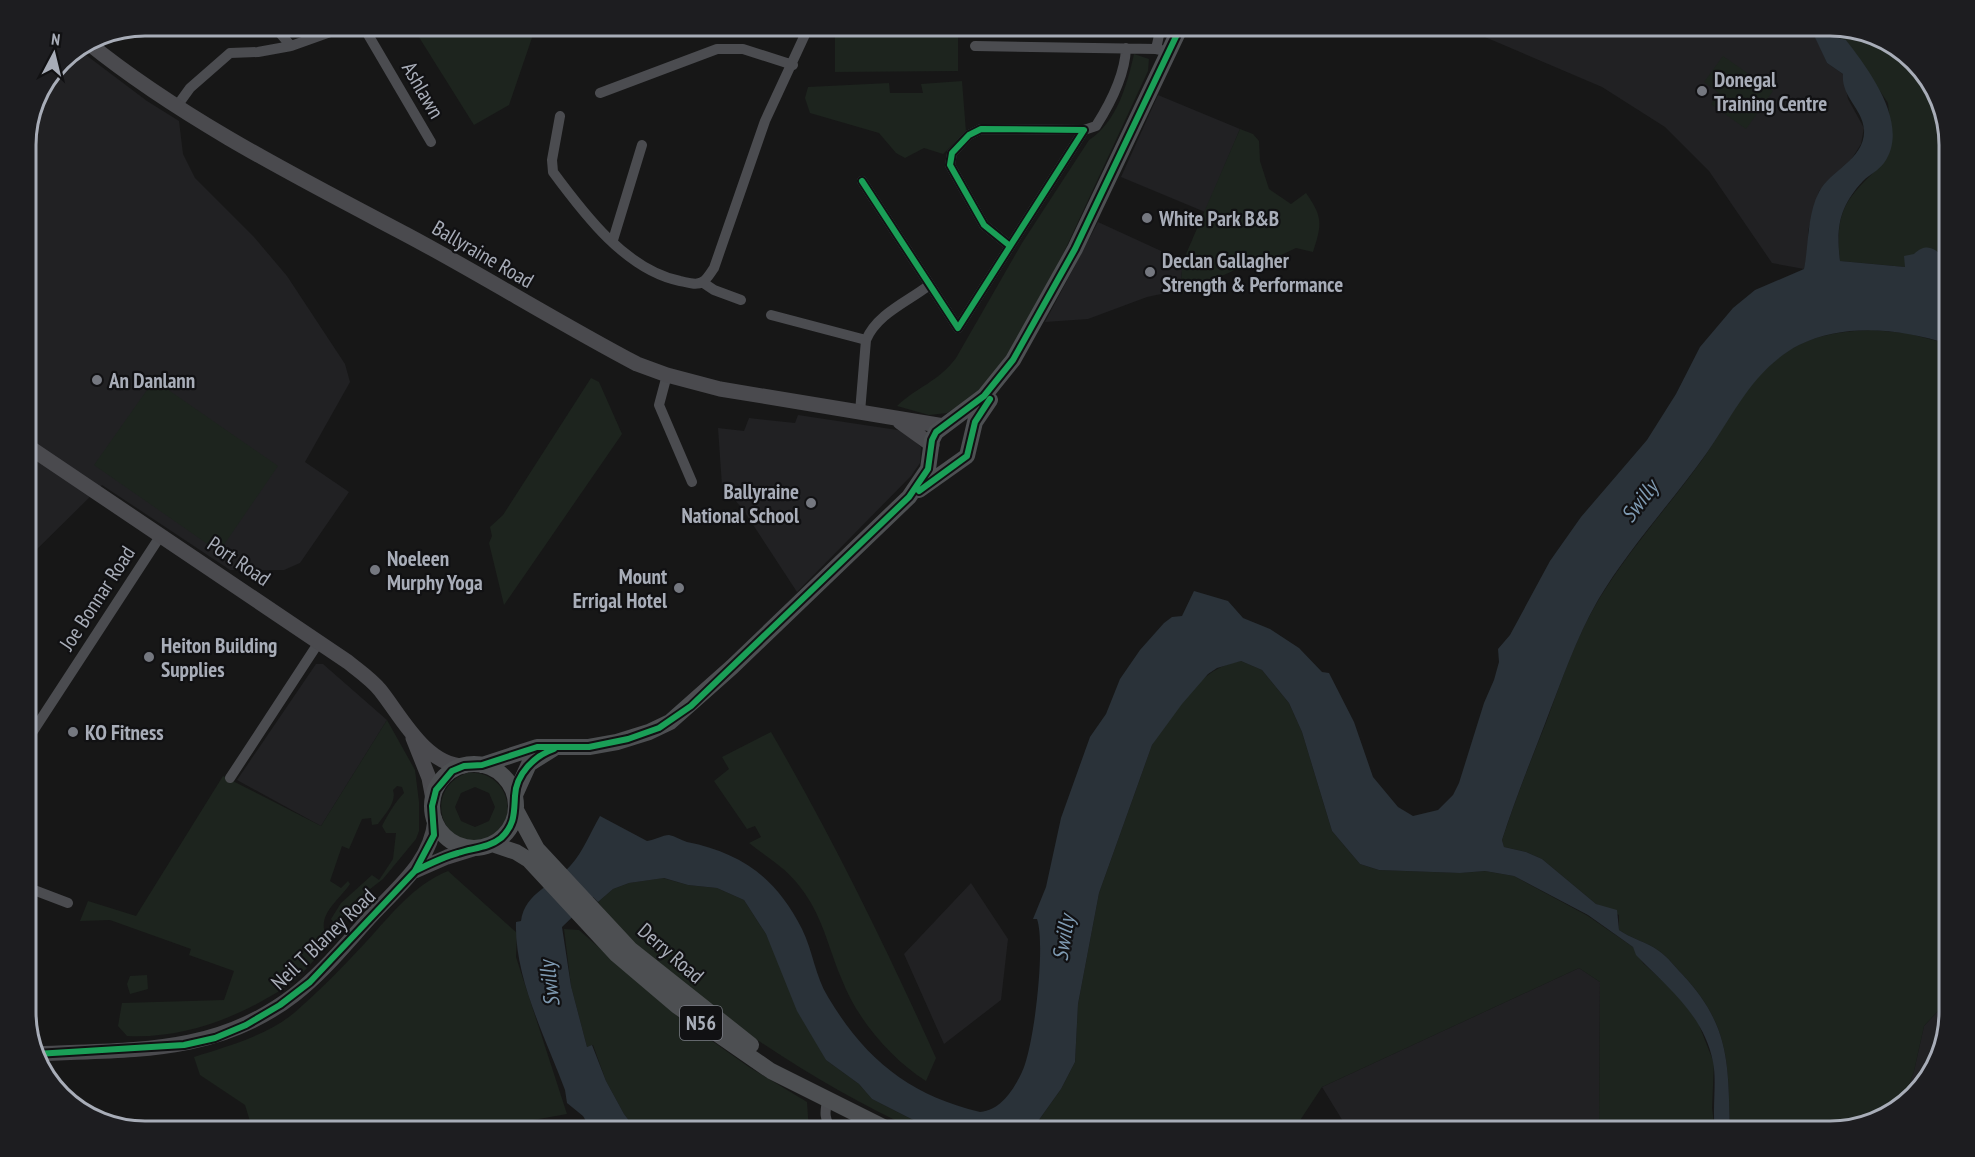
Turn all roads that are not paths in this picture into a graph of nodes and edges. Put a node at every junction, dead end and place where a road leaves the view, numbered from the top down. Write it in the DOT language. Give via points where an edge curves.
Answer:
graph roads {
  1 [pos="282,36"];
  2 [pos="319,36"];
  3 [pos="369,36"];
  4 [pos="805,36"];
  5 [pos="1161,36"];
  6 [pos="1173,36"];
  7 [pos="291,46"];
  8 [pos="975,46"];
  9 [pos="95,48"];
  10 [pos="1125,48"];
  11 [pos="1162,50"];
  12 [pos="793,65"];
  13 [pos="600,93"];
  14 [pos="177,106"];
  15 [pos="560,116"];
  16 [pos="1084,130"];
  17 [pos="431,142"];
  18 [pos="642,145"];
  19 [pos="862,181"];
  20 [pos="613,240"];
  21 [pos="1010,246"];
  22 [pos="702,282"];
  23 [pos="928,286"];
  24 [pos="741,300"];
  25 [pos="771,315"];
  26 [pos="867,340"];
  27 [pos="1004,374"];
  28 [pos="667,375"];
  29 [pos="860,412"];
  30 [pos="892,418"];
  31 [pos="945,426"];
  32 [pos="971,439"];
  33 [pos="932,447"];
  34 [pos="36,452"];
  35 [pos="959,463"];
  36 [pos="692,482"];
  37 [pos="909,497"];
  38 [pos="160,534"];
  39 [pos="319,642"];
  40 [pos="36,726"];
  41 [pos="411,732"];
  42 [pos="556,748"];
  43 [pos="482,765"];
  44 [pos="464,766"];
  45 [pos="230,778"];
  46 [pos="433,799"];
  47 [pos="515,803"];
  48 [pos="435,820"];
  49 [pos="484,846"];
  50 [pos="415,871"];
  51 [pos="549,872"];
  52 [pos="36,891"];
  53 [pos="68,903"];
  54 [pos="44,1053"];
  55 [pos="828,1099"];
  56 [pos="826,1121"];
  57 [pos="871,1121"];
  1 -- 7 [label="street"];
  2 -- 7 [label="street"];
  3 -- 17 [label="street, Ashlawn"];
  4 -- 12 [label="street"];
  5 -- 11 [label="street"];
  6 -- 11 [label="main road"];
  7 -- 14 [label="street" via="230,53 190,88"];
  8 -- 10 [label="street"];
  9 -- 14 [label="main road, Ballyraine Road" via="129,76"];
  10 -- 11 [label="street"];
  10 -- 16 [label="street" via="1124,66 1112,95 1096,126"];
  11 -- 27 [label="main road" via="1075,249"];
  12 -- 13 [label="street" via="743,49 717,49"];
  12 -- 22 [label="street" via="765,121 714,268"];
  14 -- 28 [label="main road, Ballyraine Road" via="607,348"];
  15 -- 20 [label="street" via="553,172"];
  16 -- 21 [label="street"];
  16 -- 21 [label="street" via="981,129 969,135 952,153 950,165 984,225"];
  18 -- 20 [label="street"];
  19 -- 23 [label="street"];
  20 -- 22 [label="street" via="632,261 649,271 669,279"];
  21 -- 23 [label="street" via="958,328"];
  22 -- 24 [label="street"];
  23 -- 26 [label="street" via="876,322"];
  25 -- 26 [label="street"];
  26 -- 29 [label="street"];
  27 -- 31 [label="main road" via="980,400"];
  27 -- 32 [label="main road" via="998,390 975,422"];
  28 -- 29 [label="main road, Ballyraine Road" via="720,389"];
  28 -- 36 [label="street" via="659,405"];
  29 -- 30 [label="main road, Ballyraine Road"];
  30 -- 31 [label="main road, Ballyraine Road"];
  30 -- 33 [label="main road"];
  31 -- 32 [label="main road" via="961,426"];
  31 -- 33 [label="main road" via="935,434"];
  32 -- 35 [label="main road" via="970,453"];
  33 -- 35 [label="main road" via="942,462"];
  33 -- 37 [label="main road" via="928,470"];
  34 -- 38 [label="main road, Port Road"];
  35 -- 37 [label="main road"];
  37 -- 42 [label="main road" via="680,715 628,740"];
  38 -- 39 [label="main road, Port Road"];
  38 -- 40 [label="street, Joe Bonnar Road"];
  39 -- 41 [label="main road, Port Road" via="371,681"];
  39 -- 45 [label="street"];
  41 -- 44 [label="main road" via="439,757"];
  41 -- 46 [label="main road"];
  42 -- 43 [label="main road" via="531,748"];
  42 -- 47 [label="main road" via="529,764"];
  43 -- 44 [label="main road"];
  43 -- 47 [label="main road, N56" via="503,776"];
  44 -- 46 [label="main road" via="446,776"];
  46 -- 48 [label="main road"];
  47 -- 49 [label="main road" via="508,831"];
  47 -- 51 [label="main road, Derry Road / N56"];
  48 -- 49 [label="main road, N56" via="449,839 462,846"];
  48 -- 50 [label="main road, Neil T Blaney Road" via="432,841"];
  49 -- 50 [label="main road, Neil T Blaney Road" via="447,856"];
  49 -- 51 [label="main road, Derry Road / N56" via="521,854"];
  50 -- 54 [label="main road, Neil T Blaney Road" via="310,982 246,1025 184,1045"];
  51 -- 55 [label="main road, Derry Road / N56" via="594,922 692,1001"];
  52 -- 53 [label="street"];
  55 -- 56 [label="street" via="824,1111"];
  55 -- 57 [label="main road, Derry Road / N56"];
}
